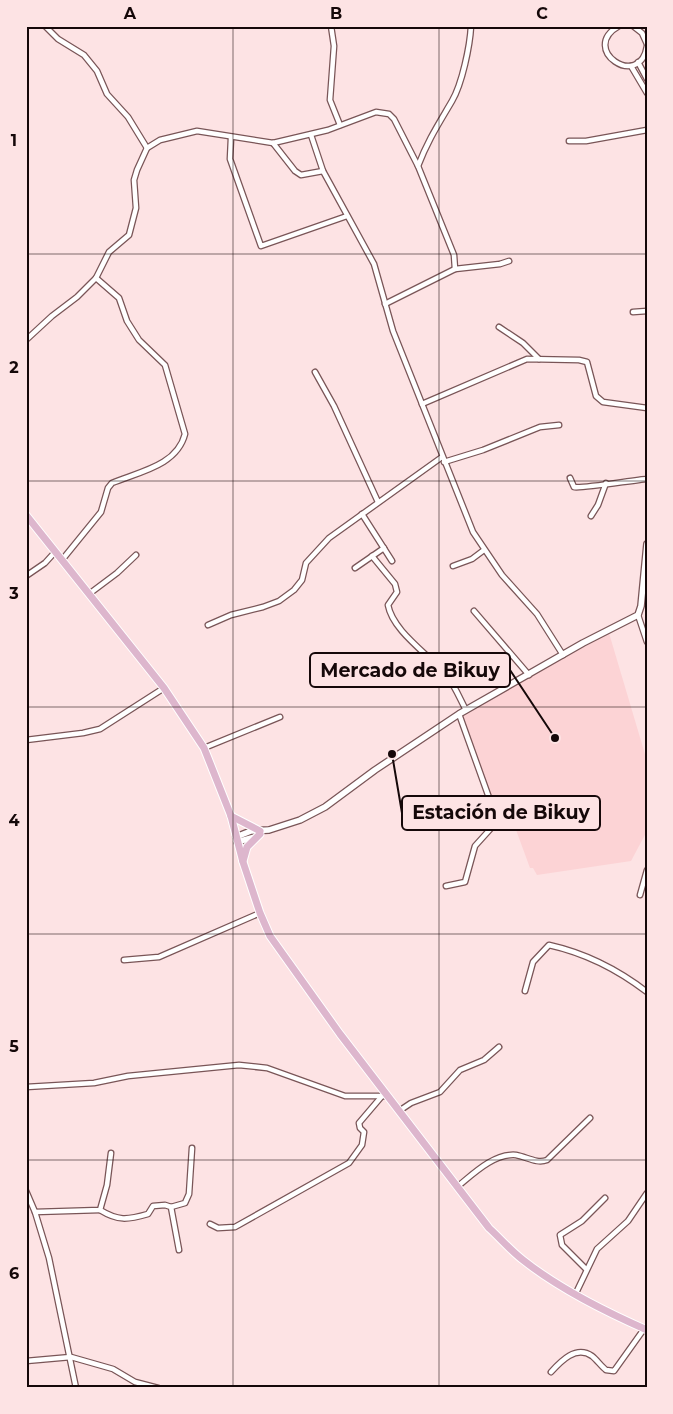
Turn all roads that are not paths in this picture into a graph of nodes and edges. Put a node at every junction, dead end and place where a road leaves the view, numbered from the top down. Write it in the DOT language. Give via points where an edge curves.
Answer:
graph roads {
  1 [pos="46,26"];
  2 [pos="330,26"];
  3 [pos="470,26"];
  4 [pos="619,26"];
  5 [pos="633,26"];
  6 [pos="613,28"];
  7 [pos="647,45"];
  8 [pos="638,62"];
  9 [pos="631,66"];
  10 [pos="647,79"];
  11 [pos="647,93"];
  12 [pos="340,125"];
  13 [pos="647,130"];
  14 [pos="312,135"];
  15 [pos="231,138"];
  16 [pos="569,141"];
  17 [pos="273,144"];
  18 [pos="147,148"];
  19 [pos="418,166"];
  20 [pos="324,171"];
  21 [pos="347,216"];
  22 [pos="509,261"];
  23 [pos="455,268"];
  24 [pos="96,278"];
  25 [pos="385,304"];
  26 [pos="647,311"];
  27 [pos="633,312"];
  28 [pos="499,327"];
  29 [pos="26,340"];
  30 [pos="530,350"];
  31 [pos="527,359"];
  32 [pos="539,359"];
  33 [pos="315,372"];
  34 [pos="422,404"];
  35 [pos="647,408"];
  36 [pos="559,425"];
  37 [pos="443,460"];
  38 [pos="570,478"];
  39 [pos="647,479"];
  40 [pos="606,483"];
  41 [pos="378,502"];
  42 [pos="362,514"];
  43 [pos="26,515"];
  44 [pos="591,516"];
  45 [pos="647,544"];
  46 [pos="384,548"];
  47 [pos="484,550"];
  48 [pos="55,552"];
  49 [pos="136,554"];
  50 [pos="372,556"];
  51 [pos="62,560"];
  52 [pos="392,561"];
  53 [pos="453,566"];
  54 [pos="356,568"];
  55 [pos="26,576"];
  56 [pos="89,594"];
  57 [pos="644,604"];
  58 [pos="474,612"];
  59 [pos="638,614"];
  60 [pos="208,625"];
  61 [pos="647,642"];
  62 [pos="563,655"];
  63 [pos="529,675"];
  64 [pos="164,688"];
  65 [pos="466,710"];
  66 [pos="459,714"];
  67 [pos="280,717"];
  68 [pos="26,740"];
  69 [pos="204,748"];
  70 [pos="231,816"];
  71 [pos="261,832"];
  72 [pos="236,839"];
  73 [pos="243,862"];
  74 [pos="647,870"];
  75 [pos="446,886"];
  76 [pos="640,895"];
  77 [pos="260,913"];
  78 [pos="124,960"];
  79 [pos="525,991"];
  80 [pos="647,992"];
  81 [pos="499,1046"];
  82 [pos="26,1087"];
  83 [pos="384,1096"];
  84 [pos="399,1111"];
  85 [pos="590,1118"];
  86 [pos="192,1148"];
  87 [pos="111,1153"];
  88 [pos="457,1187"];
  89 [pos="26,1191"];
  90 [pos="647,1193"];
  91 [pos="606,1198"];
  92 [pos="171,1207"];
  93 [pos="100,1210"];
  94 [pos="36,1212"];
  95 [pos="210,1224"];
  96 [pos="179,1250"];
  97 [pos="586,1269"];
  98 [pos="576,1293"];
  99 [pos="646,1329"];
  100 [pos="72,1357"];
  101 [pos="26,1361"];
  102 [pos="550,1372"];
  103 [pos="76,1388"];
  104 [pos="158,1388"];
  1 -- 18 [label="street" via="58,39 84,55 107,94 128,117"];
  2 -- 12 [label="street" via="334,46 330,100"];
  3 -- 19 [label="street" via="456,92 435,126"];
  4 -- 6 [label="street"];
  5 -- 7 [label="street" via="642,33"];
  6 -- 9 [label="street" via="606,41 608,55 618,64"];
  7 -- 8 [label="street" via="643,58"];
  8 -- 9 [label="street"];
  8 -- 10 [label="street"];
  9 -- 11 [label="street"];
  12 -- 14 [label="street"];
  12 -- 19 [label="street" via="376,112 389,114 398,124"];
  13 -- 16 [label="street"];
  14 -- 17 [label="street"];
  14 -- 20 [label="street"];
  15 -- 17 [label="street"];
  15 -- 18 [label="street" via="189,131 160,140"];
  15 -- 21 [label="street" via="230,160 261,246"];
  17 -- 20 [label="street" via="294,171 302,175"];
  18 -- 24 [label="street" via="134,180 136,208 129,235 109,252"];
  19 -- 23 [label="street" via="454,255"];
  20 -- 21 [label="street"];
  21 -- 25 [label="street" via="374,264"];
  22 -- 23 [label="street"];
  23 -- 25 [label="street"];
  24 -- 29 [label="street"];
  24 -- 51 [label="street" via="119,298 139,340 165,366 185,434 176,453 112,483 101,512"];
  25 -- 34 [label="street"];
  26 -- 27 [label="street"];
  28 -- 30 [label="street"];
  30 -- 31 [label="street"];
  30 -- 32 [label="street"];
  31 -- 32 [label="street"];
  31 -- 34 [label="street"];
  32 -- 35 [label="street" via="587,362 596,396 603,402"];
  33 -- 41 [label="street"];
  34 -- 37 [label="street"];
  36 -- 37 [label="street" via="540,427 483,450"];
  37 -- 41 [label="street"];
  37 -- 47 [label="street" via="470,526"];
  38 -- 40 [label="street" via="577,488"];
  39 -- 40 [label="street"];
  40 -- 44 [label="street"];
  41 -- 42 [label="street"];
  42 -- 46 [label="street"];
  42 -- 60 [label="street" via="328,538 312,555 306,563 302,580 294,590 271,604"];
  43 -- 48 [label="main road"];
  45 -- 57 [label="street"];
  46 -- 50 [label="street"];
  46 -- 52 [label="street"];
  47 -- 53 [label="street"];
  47 -- 62 [label="street" via="537,614"];
  48 -- 51 [label="main road"];
  48 -- 55 [label="street"];
  49 -- 56 [label="street"];
  50 -- 54 [label="street"];
  50 -- 65 [label="street" via="395,584 397,592 388,605 389,611 410,640 448,678"];
  51 -- 56 [label="main road"];
  56 -- 64 [label="main road"];
  57 -- 59 [label="street"];
  58 -- 63 [label="street"];
  59 -- 61 [label="street"];
  59 -- 62 [label="street"];
  62 -- 63 [label="street"];
  63 -- 65 [label="street"];
  64 -- 68 [label="street" via="100,729"];
  64 -- 69 [label="main road"];
  65 -- 66 [label="street"];
  66 -- 71 [label="street" via="325,807 300,820"];
  66 -- 75 [label="street" via="492,806 494,825 475,846 465,882"];
  67 -- 69 [label="street"];
  69 -- 70 [label="main road"];
  70 -- 71 [label="main road"];
  70 -- 72 [label="main road"];
  71 -- 72 [label="street" via="246,832"];
  71 -- 73 [label="main road" via="247,847"];
  72 -- 73 [label="main road"];
  73 -- 77 [label="main road"];
  74 -- 76 [label="street"];
  77 -- 78 [label="street" via="159,957"];
  77 -- 83 [label="main road" via="270,936"];
  79 -- 80 [label="street" via="532,962 549,945 582,954 626,976"];
  81 -- 84 [label="street" via="484,1060 460,1070 440,1092"];
  82 -- 83 [label="street" via="86,1084 128,1076 239,1065 267,1068 345,1096"];
  83 -- 84 [label="main road"];
  83 -- 95 [label="street" via="359,1123 364,1132 362,1145 349,1163 235,1227 218,1228"];
  84 -- 88 [label="main road"];
  85 -- 88 [label="street" via="547,1160 542,1162 510,1155 481,1167"];
  86 -- 92 [label="street" via="189,1194 184,1203"];
  87 -- 93 [label="street"];
  88 -- 98 [label="main road" via="489,1228 514,1252"];
  89 -- 94 [label="street"];
  90 -- 97 [label="street" via="628,1221 597,1249"];
  91 -- 97 [label="street" via="582,1221 560,1235 562,1245"];
  92 -- 93 [label="street" via="153,1206 148,1214 121,1219"];
  92 -- 96 [label="street"];
  93 -- 94 [label="street"];
  94 -- 100 [label="street"];
  97 -- 98 [label="street"];
  98 -- 99 [label="main road"];
  99 -- 102 [label="street" via="614,1371 606,1370 593,1356 584,1353 570,1355"];
  100 -- 101 [label="street"];
  100 -- 103 [label="street"];
  100 -- 104 [label="street" via="113,1369 135,1382"];
}
